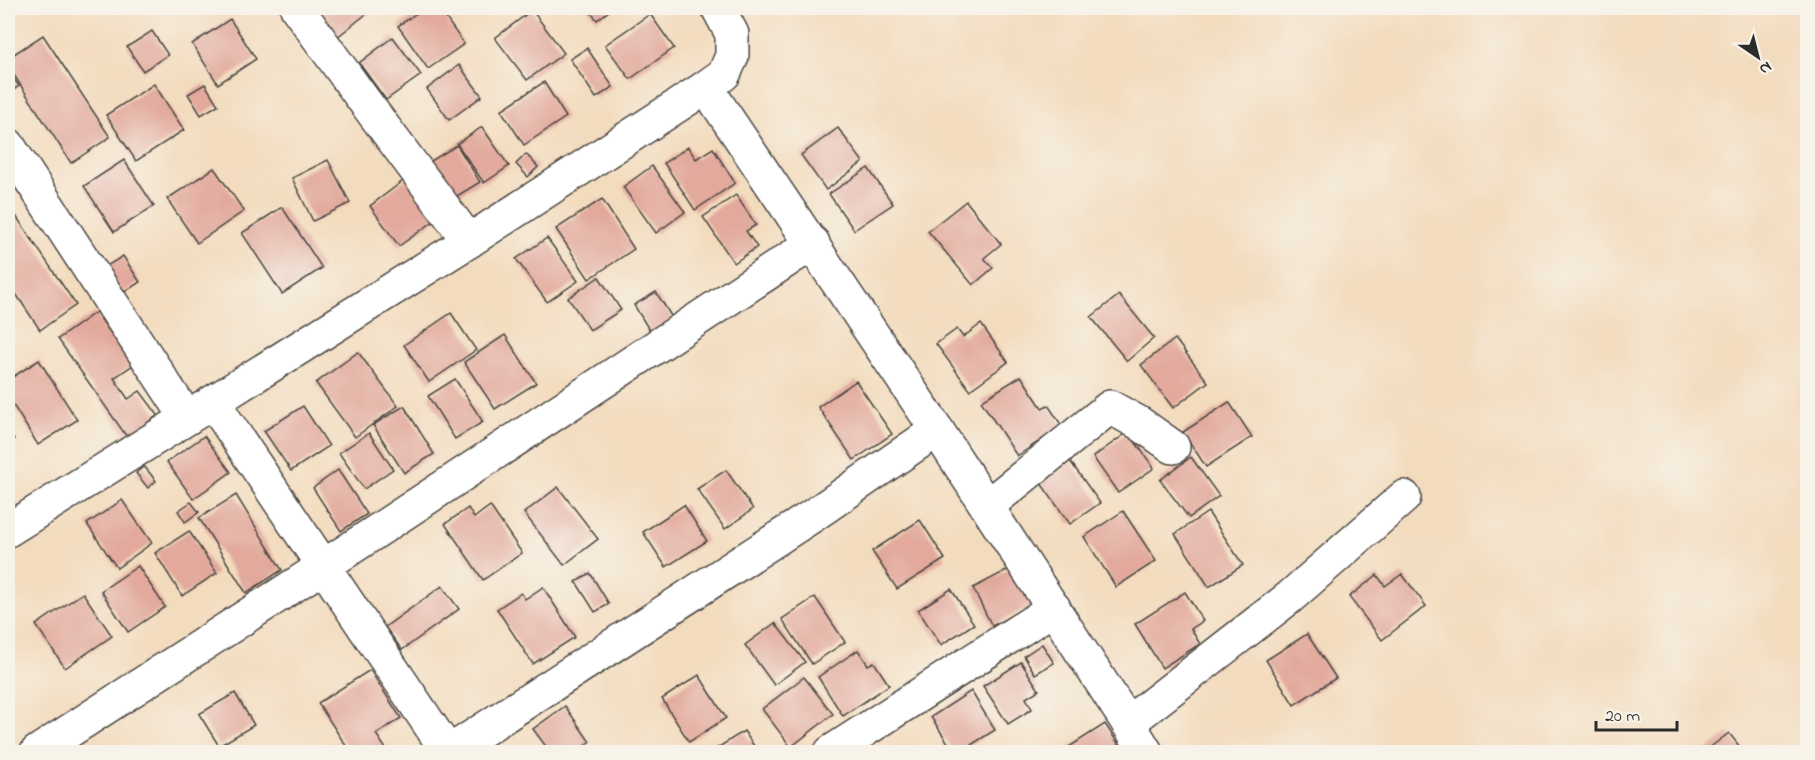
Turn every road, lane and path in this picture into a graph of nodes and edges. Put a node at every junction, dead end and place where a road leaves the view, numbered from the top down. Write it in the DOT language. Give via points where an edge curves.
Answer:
graph roads {
  1 [pos="297,8"];
  2 [pos="718,8"];
  3 [pos="706,87"];
  4 [pos="8,145"];
  5 [pos="469,241"];
  6 [pos="813,243"];
  7 [pos="200,410"];
  8 [pos="937,430"];
  9 [pos="1173,447"];
  10 [pos="1404,497"];
  11 [pos="987,506"];
  12 [pos="9,527"];
  13 [pos="324,566"];
  14 [pos="1053,608"];
  15 [pos="1128,723"];
  16 [pos="37,753"];
  17 [pos="448,753"];
  18 [pos="831,753"];
  19 [pos="1146,753"];
  1 -- 5 [label="street"];
  2 -- 3 [label="street" via="732,34 732,56 724,74"];
  3 -- 5 [label="street"];
  3 -- 6 [label="street"];
  4 -- 7 [label="street"];
  5 -- 7 [label="street"];
  6 -- 8 [label="street"];
  6 -- 13 [label="street"];
  7 -- 12 [label="street"];
  7 -- 13 [label="street"];
  8 -- 11 [label="street"];
  8 -- 17 [label="street"];
  9 -- 11 [label="street" via="1110,407"];
  10 -- 15 [label="street" via="1290,597"];
  11 -- 14 [label="street"];
  13 -- 16 [label="street"];
  13 -- 17 [label="street"];
  14 -- 15 [label="street"];
  14 -- 18 [label="street"];
  15 -- 19 [label="street"];
}
